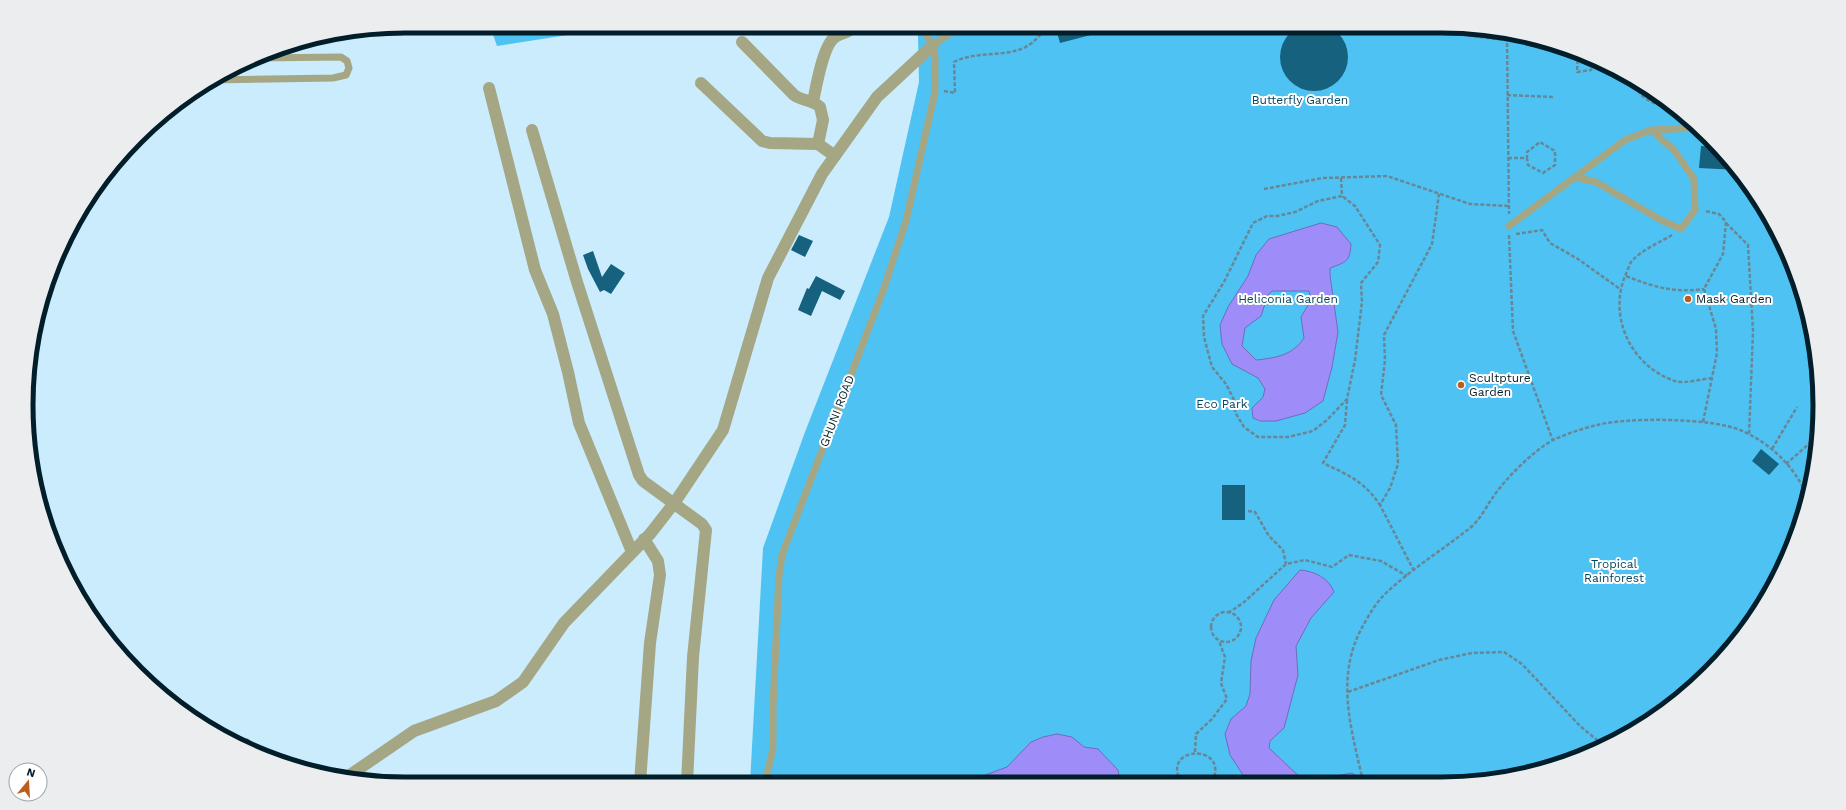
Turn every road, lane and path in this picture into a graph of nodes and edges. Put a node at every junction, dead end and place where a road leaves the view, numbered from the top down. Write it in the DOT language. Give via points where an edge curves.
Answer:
graph roads {
  1 [pos="845,33"];
  2 [pos="925,33"];
  3 [pos="951,33"];
  4 [pos="1041,33"];
  5 [pos="1457,34"];
  6 [pos="1500,38"];
  7 [pos="1507,38"];
  8 [pos="742,42"];
  9 [pos="933,45"];
  10 [pos="272,58"];
  11 [pos="1578,59"];
  12 [pos="1593,66"];
  13 [pos="225,80"];
  14 [pos="701,83"];
  15 [pos="489,88"];
  16 [pos="935,90"];
  17 [pos="1638,90"];
  18 [pos="1507,95"];
  19 [pos="1555,97"];
  20 [pos="813,102"];
  21 [pos="1661,105"];
  22 [pos="1690,128"];
  23 [pos="532,130"];
  24 [pos="1651,130"];
  25 [pos="818,144"];
  26 [pos="835,156"];
  27 [pos="1508,158"];
  28 [pos="1527,158"];
  29 [pos="1575,177"];
  30 [pos="1342,178"];
  31 [pos="1264,189"];
  32 [pos="1439,194"];
  33 [pos="1342,196"];
  34 [pos="1509,206"];
  35 [pos="1695,210"];
  36 [pos="1726,222"];
  37 [pos="1509,226"];
  38 [pos="1681,229"];
  39 [pos="1509,234"];
  40 [pos="1626,276"];
  41 [pos="1620,289"];
  42 [pos="1704,289"];
  43 [pos="1712,378"];
  44 [pos="1347,399"];
  45 [pos="1797,407"];
  46 [pos="1703,422"];
  47 [pos="1749,435"];
  48 [pos="1553,440"];
  49 [pos="1811,443"];
  50 [pos="1772,449"];
  51 [pos="1786,464"];
  52 [pos="1803,489"];
  53 [pos="674,504"];
  54 [pos="1380,505"];
  55 [pos="1248,511"];
  56 [pos="647,537"];
  57 [pos="632,552"];
  58 [pos="1286,564"];
  59 [pos="1414,571"];
  60 [pos="1407,576"];
  61 [pos="1228,613"];
  62 [pos="1220,641"];
  63 [pos="1348,692"];
  64 [pos="1599,742"];
  65 [pos="1195,752"];
  66 [pos="352,773"];
  67 [pos="640,777"];
  68 [pos="687,777"];
  69 [pos="766,777"];
  70 [pos="1179,777"];
  71 [pos="1214,777"];
  72 [pos="1362,777"];
  1 -- 20 [label="street" via="835,37 831,42 823,60"];
  2 -- 9 [label="lane, GHUNI ROAD"];
  3 -- 9 [label="lane"];
  4 -- 16 [label="path" via="1032,43 1018,50 976,55 954,62 955,93"];
  5 -- 6 [label="path"];
  7 -- 18 [label="path"];
  8 -- 20 [label="street" via="794,95 801,100"];
  9 -- 16 [label="lane, GHUNI ROAD"];
  9 -- 26 [label="street" via="877,97"];
  10 -- 13 [label="lane" via="341,57 347,61 349,68 346,75 333,78"];
  11 -- 12 [label="path" via="1577,72 1591,70"];
  14 -- 25 [label="street" via="762,141"];
  15 -- 57 [label="street" via="535,270 553,314 579,423"];
  16 -- 69 [label="lane, GHUNI ROAD" via="906,221 883,291 782,555 773,698 773,748"];
  17 -- 21 [label="path" via="1654,104"];
  18 -- 19 [label="path"];
  18 -- 27 [label="path"];
  20 -- 25 [label="street" via="823,114"];
  22 -- 24 [label="lane"];
  23 -- 53 [label="street" via="577,282 639,475 643,481"];
  24 -- 29 [label="lane" via="1625,140"];
  24 -- 35 [label="lane" via="1674,150 1694,179"];
  25 -- 26 [label="street"];
  26 -- 53 [label="street" via="822,174 768,278 723,430"];
  27 -- 28 [label="path"];
  27 -- 34 [label="path"];
  28 -- 28 [label="path" via="1527,152 1540,142 1555,151 1555,165 1542,173 1528,165"];
  29 -- 37 [label="lane"];
  29 -- 38 [label="lane" via="1596,182"];
  30 -- 31 [label="path" via="1323,178"];
  30 -- 32 [label="path" via="1388,176"];
  30 -- 33 [label="path"];
  32 -- 34 [label="path" via="1470,204"];
  32 -- 54 [label="path" via="1432,244 1384,335 1381,395 1396,425 1398,464 1390,488"];
  33 -- 44 [label="path" via="1355,206 1380,245 1378,262 1361,283 1362,302 1355,360"];
  33 -- 44 [label="path" via="1318,201 1295,212 1267,216 1253,223 1224,282 1203,316 1204,337 1212,367 1226,384 1244,427 1258,437 1288,437 1313,431"];
  34 -- 37 [label="path"];
  35 -- 36 [label="path" via="1719,214"];
  35 -- 38 [label="lane"];
  36 -- 42 [label="path" via="1723,254"];
  36 -- 47 [label="path" via="1748,245 1753,330"];
  37 -- 39 [label="path"];
  38 -- 40 [label="path" via="1631,262"];
  39 -- 41 [label="path" via="1542,230 1550,243 1578,259"];
  39 -- 48 [label="path" via="1513,331"];
  40 -- 41 [label="path"];
  40 -- 42 [label="path" via="1652,287 1684,292"];
  41 -- 43 [label="path" via="1625,337 1636,355 1660,374 1677,382"];
  42 -- 43 [label="path" via="1716,329 1717,353"];
  43 -- 46 [label="path"];
  44 -- 54 [label="path" via="1345,425 1323,463 1370,490"];
  45 -- 50 [label="path"];
  46 -- 47 [label="path" via="1739,429"];
  46 -- 48 [label="path" via="1664,420 1598,425"];
  47 -- 50 [label="path"];
  48 -- 59 [label="path" via="1517,468 1474,525"];
  49 -- 51 [label="path"];
  50 -- 51 [label="path"];
  51 -- 52 [label="path"];
  53 -- 56 [label="street"];
  53 -- 68 [label="street" via="702,524 706,530 693,657"];
  54 -- 59 [label="path"];
  55 -- 58 [label="path" via="1256,512 1269,536 1283,550"];
  56 -- 57 [label="street"];
  56 -- 67 [label="street" via="658,560 660,575 650,644"];
  57 -- 66 [label="street" via="564,623 523,682 496,700 414,731"];
  58 -- 60 [label="path" via="1306,560 1332,566 1349,555 1381,561"];
  58 -- 61 [label="path" via="1243,603"];
  59 -- 60 [label="path"];
  60 -- 63 [label="path" via="1381,598 1355,642 1350,659"];
  61 -- 62 [label="path" via="1218,615 1212,623 1212,633"];
  61 -- 62 [label="path" via="1233,614 1240,622 1241,632 1235,640"];
  62 -- 65 [label="path" via="1225,657 1221,683 1227,699 1212,719 1196,734"];
  63 -- 64 [label="path" via="1439,660 1472,653 1504,652 1522,664 1580,726"];
  63 -- 72 [label="path" via="1349,716"];
  65 -- 70 [label="path" via="1184,756 1180,761 1177,772"];
  65 -- 71 [label="path" via="1206,755 1214,764"];
}
